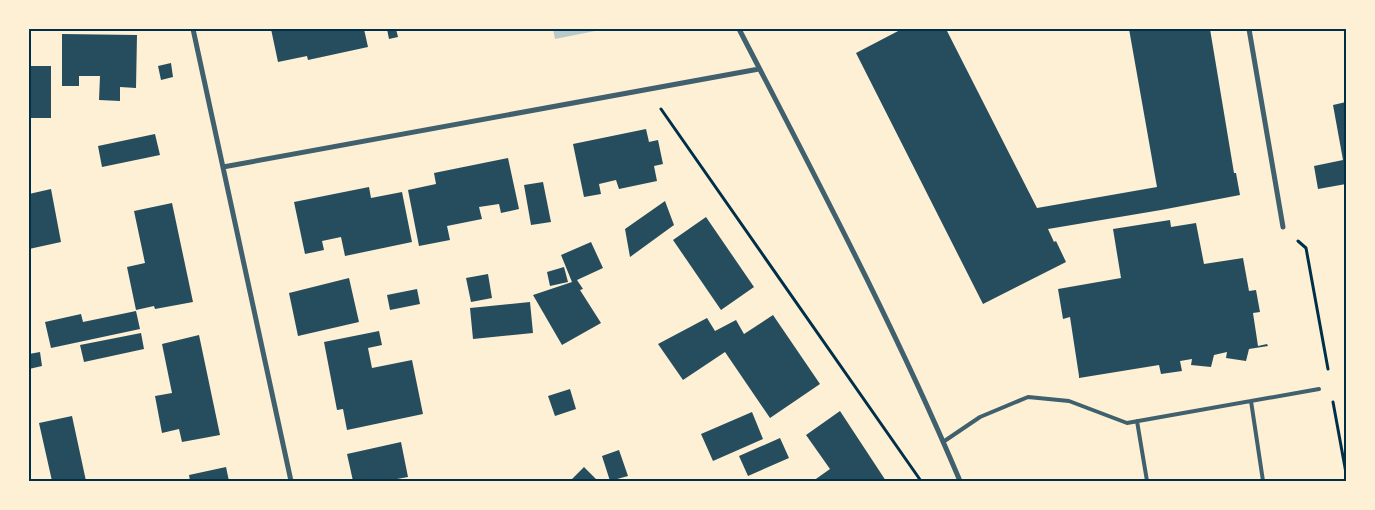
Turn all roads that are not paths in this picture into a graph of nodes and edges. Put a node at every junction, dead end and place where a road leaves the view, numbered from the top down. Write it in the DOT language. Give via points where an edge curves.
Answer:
graph roads {
  1 [pos="193,29"];
  2 [pos="739,29"];
  3 [pos="1249,29"];
  4 [pos="760,68"];
  5 [pos="222,167"];
  6 [pos="1283,227"];
  7 [pos="1319,389"];
  8 [pos="1251,401"];
  9 [pos="1137,421"];
  10 [pos="943,442"];
  11 [pos="292,481"];
  12 [pos="960,481"];
  13 [pos="1147,481"];
  14 [pos="1263,481"];
  1 -- 5 [label="street"];
  2 -- 4 [label="street"];
  3 -- 6 [label="street"];
  4 -- 5 [label="street"];
  4 -- 10 [label="street" via="862,270"];
  5 -- 11 [label="street"];
  7 -- 8 [label="lane"];
  8 -- 9 [label="lane"];
  8 -- 14 [label="lane"];
  9 -- 10 [label="lane" via="1127,423 1068,401 1028,398 980,417"];
  9 -- 13 [label="lane"];
  10 -- 12 [label="street"];
}
